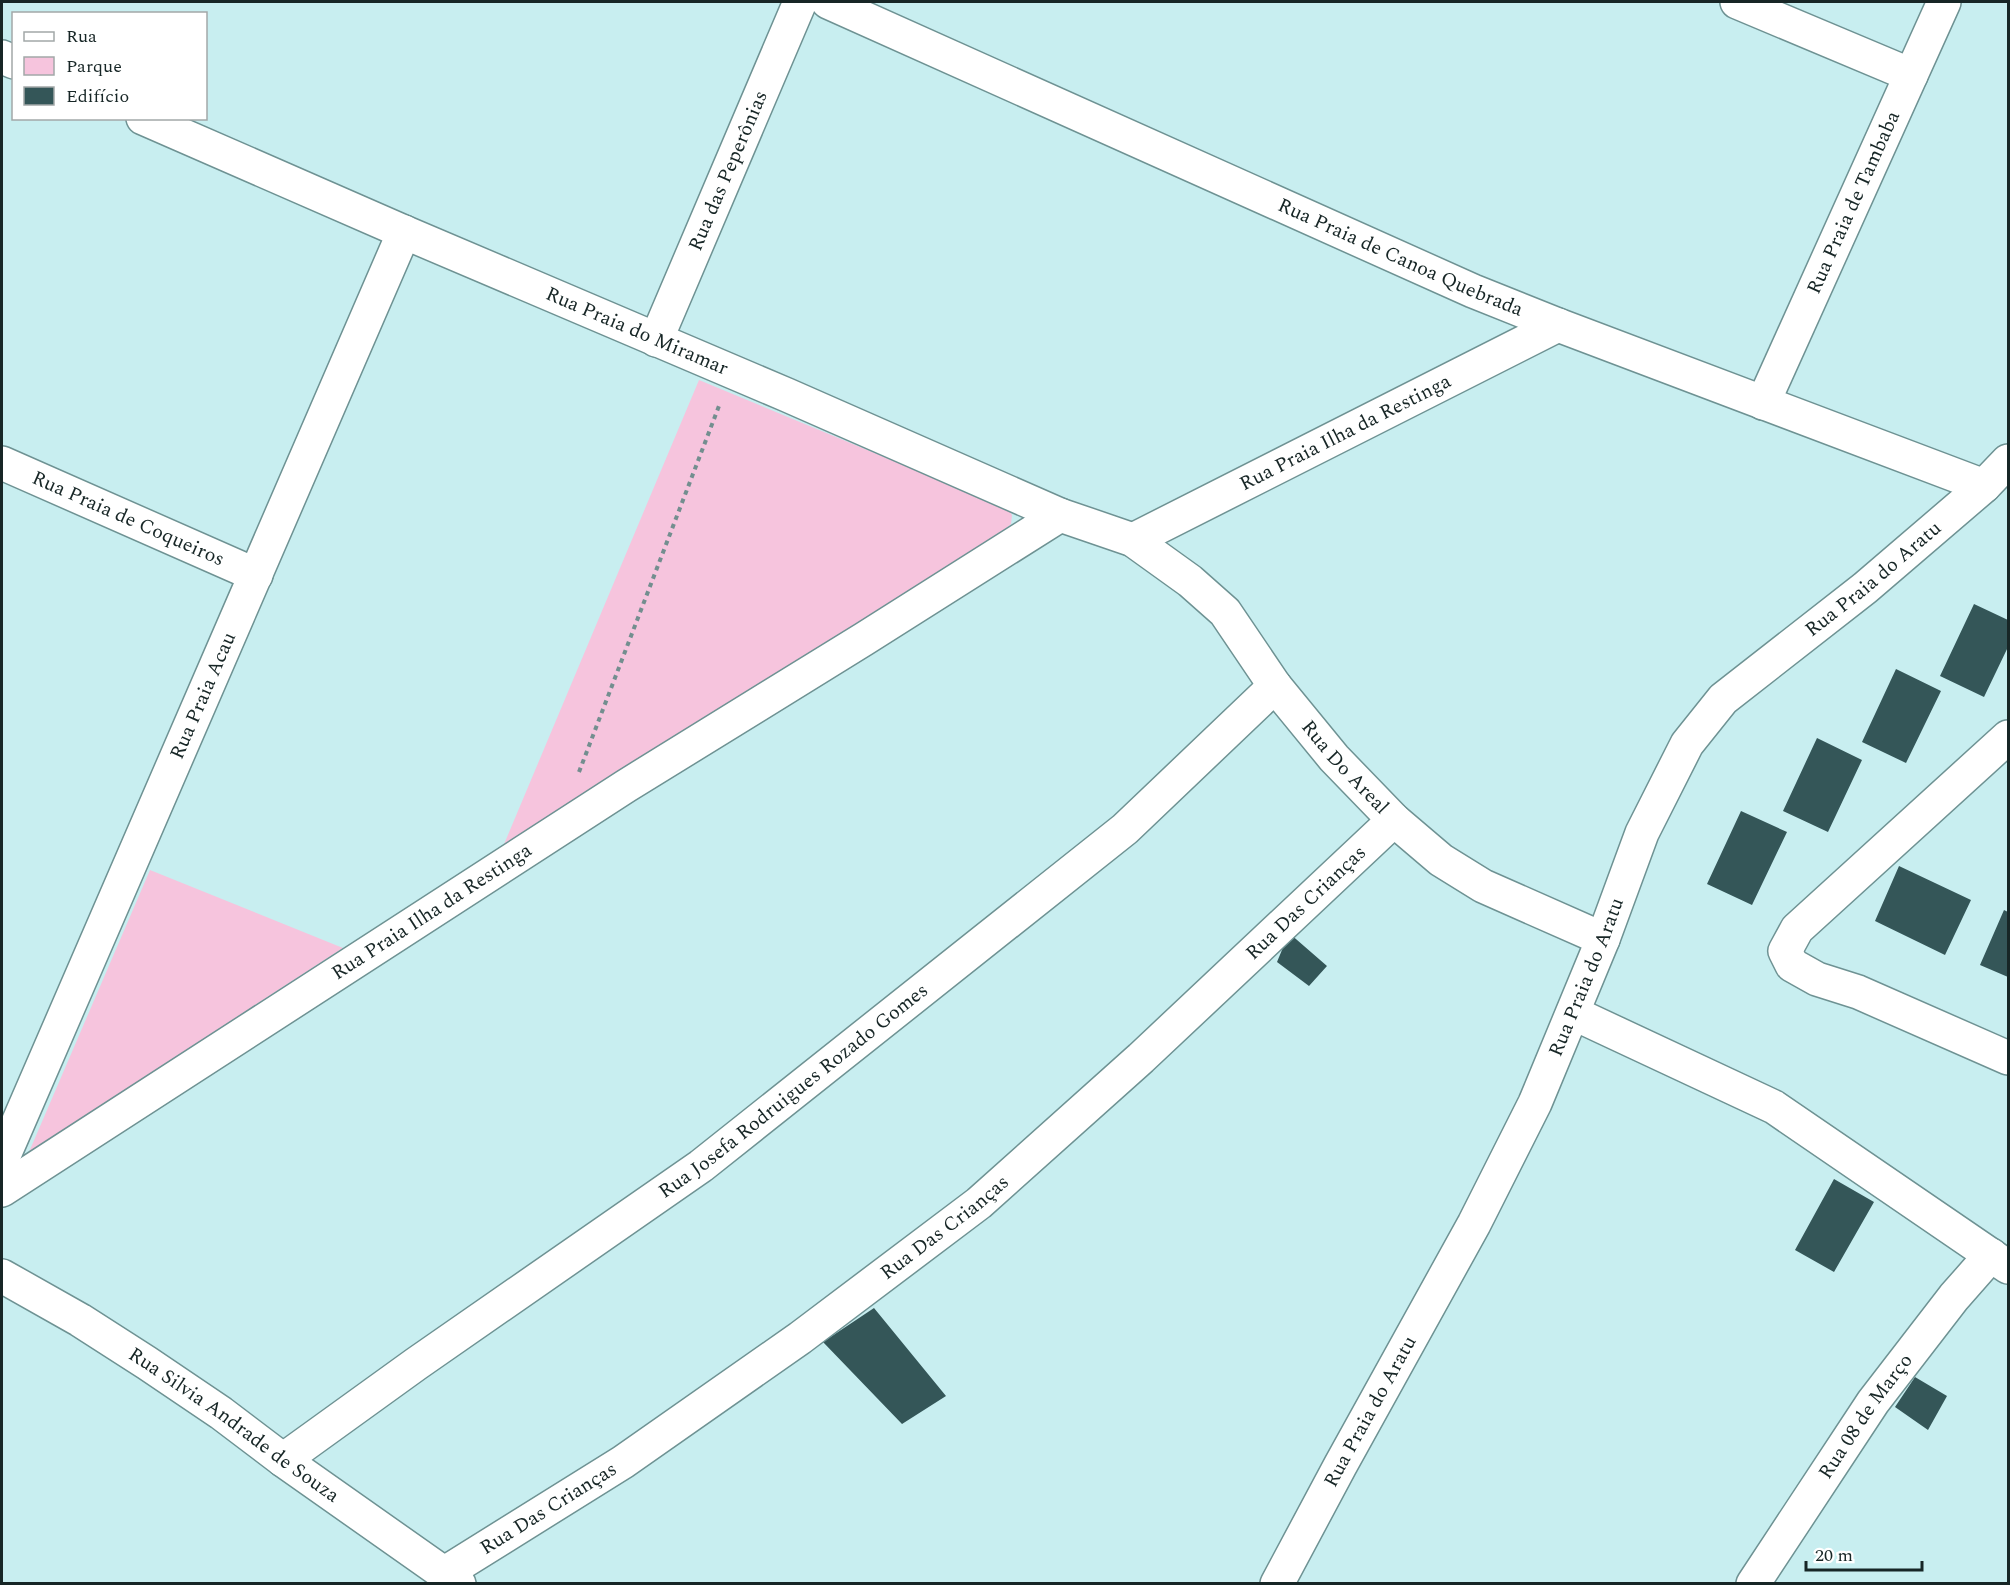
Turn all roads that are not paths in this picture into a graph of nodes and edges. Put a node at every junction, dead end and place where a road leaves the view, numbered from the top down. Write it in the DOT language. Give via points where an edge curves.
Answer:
graph roads {
  1 [pos="800,2"];
  2 [pos="828,2"];
  3 [pos="1737,2"];
  4 [pos="1944,2"];
  5 [pos="1911,75"];
  6 [pos="148,120"];
  7 [pos="404,232"];
  8 [pos="1558,325"];
  9 [pos="656,340"];
  10 [pos="1763,403"];
  11 [pos="2008,461"];
  12 [pos="2,463"];
  13 [pos="1984,486"];
  14 [pos="1060,515"];
  15 [pos="1133,540"];
  16 [pos="256,575"];
  17 [pos="1275,686"];
  18 [pos="2008,737"];
  19 [pos="1394,820"];
  20 [pos="1603,939"];
  21 [pos="1573,1013"];
  22 [pos="2008,1058"];
  23 [pos="2,1160"];
  24 [pos="2,1190"];
  25 [pos="2000,1261"];
  26 [pos="2,1276"];
  27 [pos="283,1460"];
  28 [pos="452,1579"];
  29 [pos="1277,1584"];
  30 [pos="1753,1584"];
  1 -- 9 [label="street, Rua das Peperônias"];
  2 -- 8 [label="street, Rua Praia de Canoa Quebrada" via="1473,291"];
  3 -- 5 [label="street"];
  4 -- 5 [label="street, Rua Praia de Tambaba"];
  5 -- 10 [label="street, Rua Praia de Tambaba"];
  6 -- 7 [label="street, Rua Praia do Miramar"];
  7 -- 9 [label="street, Rua Praia do Miramar"];
  7 -- 16 [label="street, Rua Praia Acau"];
  8 -- 10 [label="street, Rua Praia de Canoa Quebrada"];
  8 -- 15 [label="street, Rua Praia Ilha da Restinga"];
  9 -- 14 [label="street, Rua Praia do Miramar"];
  10 -- 13 [label="street, Rua Praia de Canoa Quebrada"];
  11 -- 13 [label="street, Rua Praia do Aratu"];
  12 -- 16 [label="street, Rua Praia de Coqueiros"];
  13 -- 20 [label="street, Rua Praia do Aratu" via="1865,588 1723,699 1687,744 1647,824"];
  14 -- 15 [label="street, Rua Praia do Miramar"];
  14 -- 24 [label="street, Rua Praia Ilha da Restinga" via="616,792"];
  15 -- 17 [label="street, Rua Do Areal" via="1225,612"];
  16 -- 23 [label="street, Rua Praia Acau"];
  17 -- 19 [label="street, Rua Do Areal" via="1334,758"];
  17 -- 27 [label="street, Rua Josefa Rodruigues Rozado Gomes" via="1125,829 701,1166"];
  18 -- 22 [label="street" via="1797,929 1785,951 1792,965 1817,979 1858,992"];
  19 -- 20 [label="street, Rua Do Areal" via="1441,860 1483,885"];
  19 -- 28 [label="street, Rua Das Crianças" via="1141,1058 979,1203 800,1338"];
  20 -- 21 [label="street, Rua Praia do Aratu"];
  21 -- 25 [label="street" via="1774,1107"];
  21 -- 29 [label="street, Rua Praia do Aratu" via="1535,1103 1474,1224"];
  25 -- 30 [label="street, Rua 08 de Março" via="1954,1298 1873,1402"];
  26 -- 27 [label="street, Rua Silvia Andrade de Souza" via="147,1362"];
  27 -- 28 [label="street, Rua Silvia Andrade de Souza"];
}
